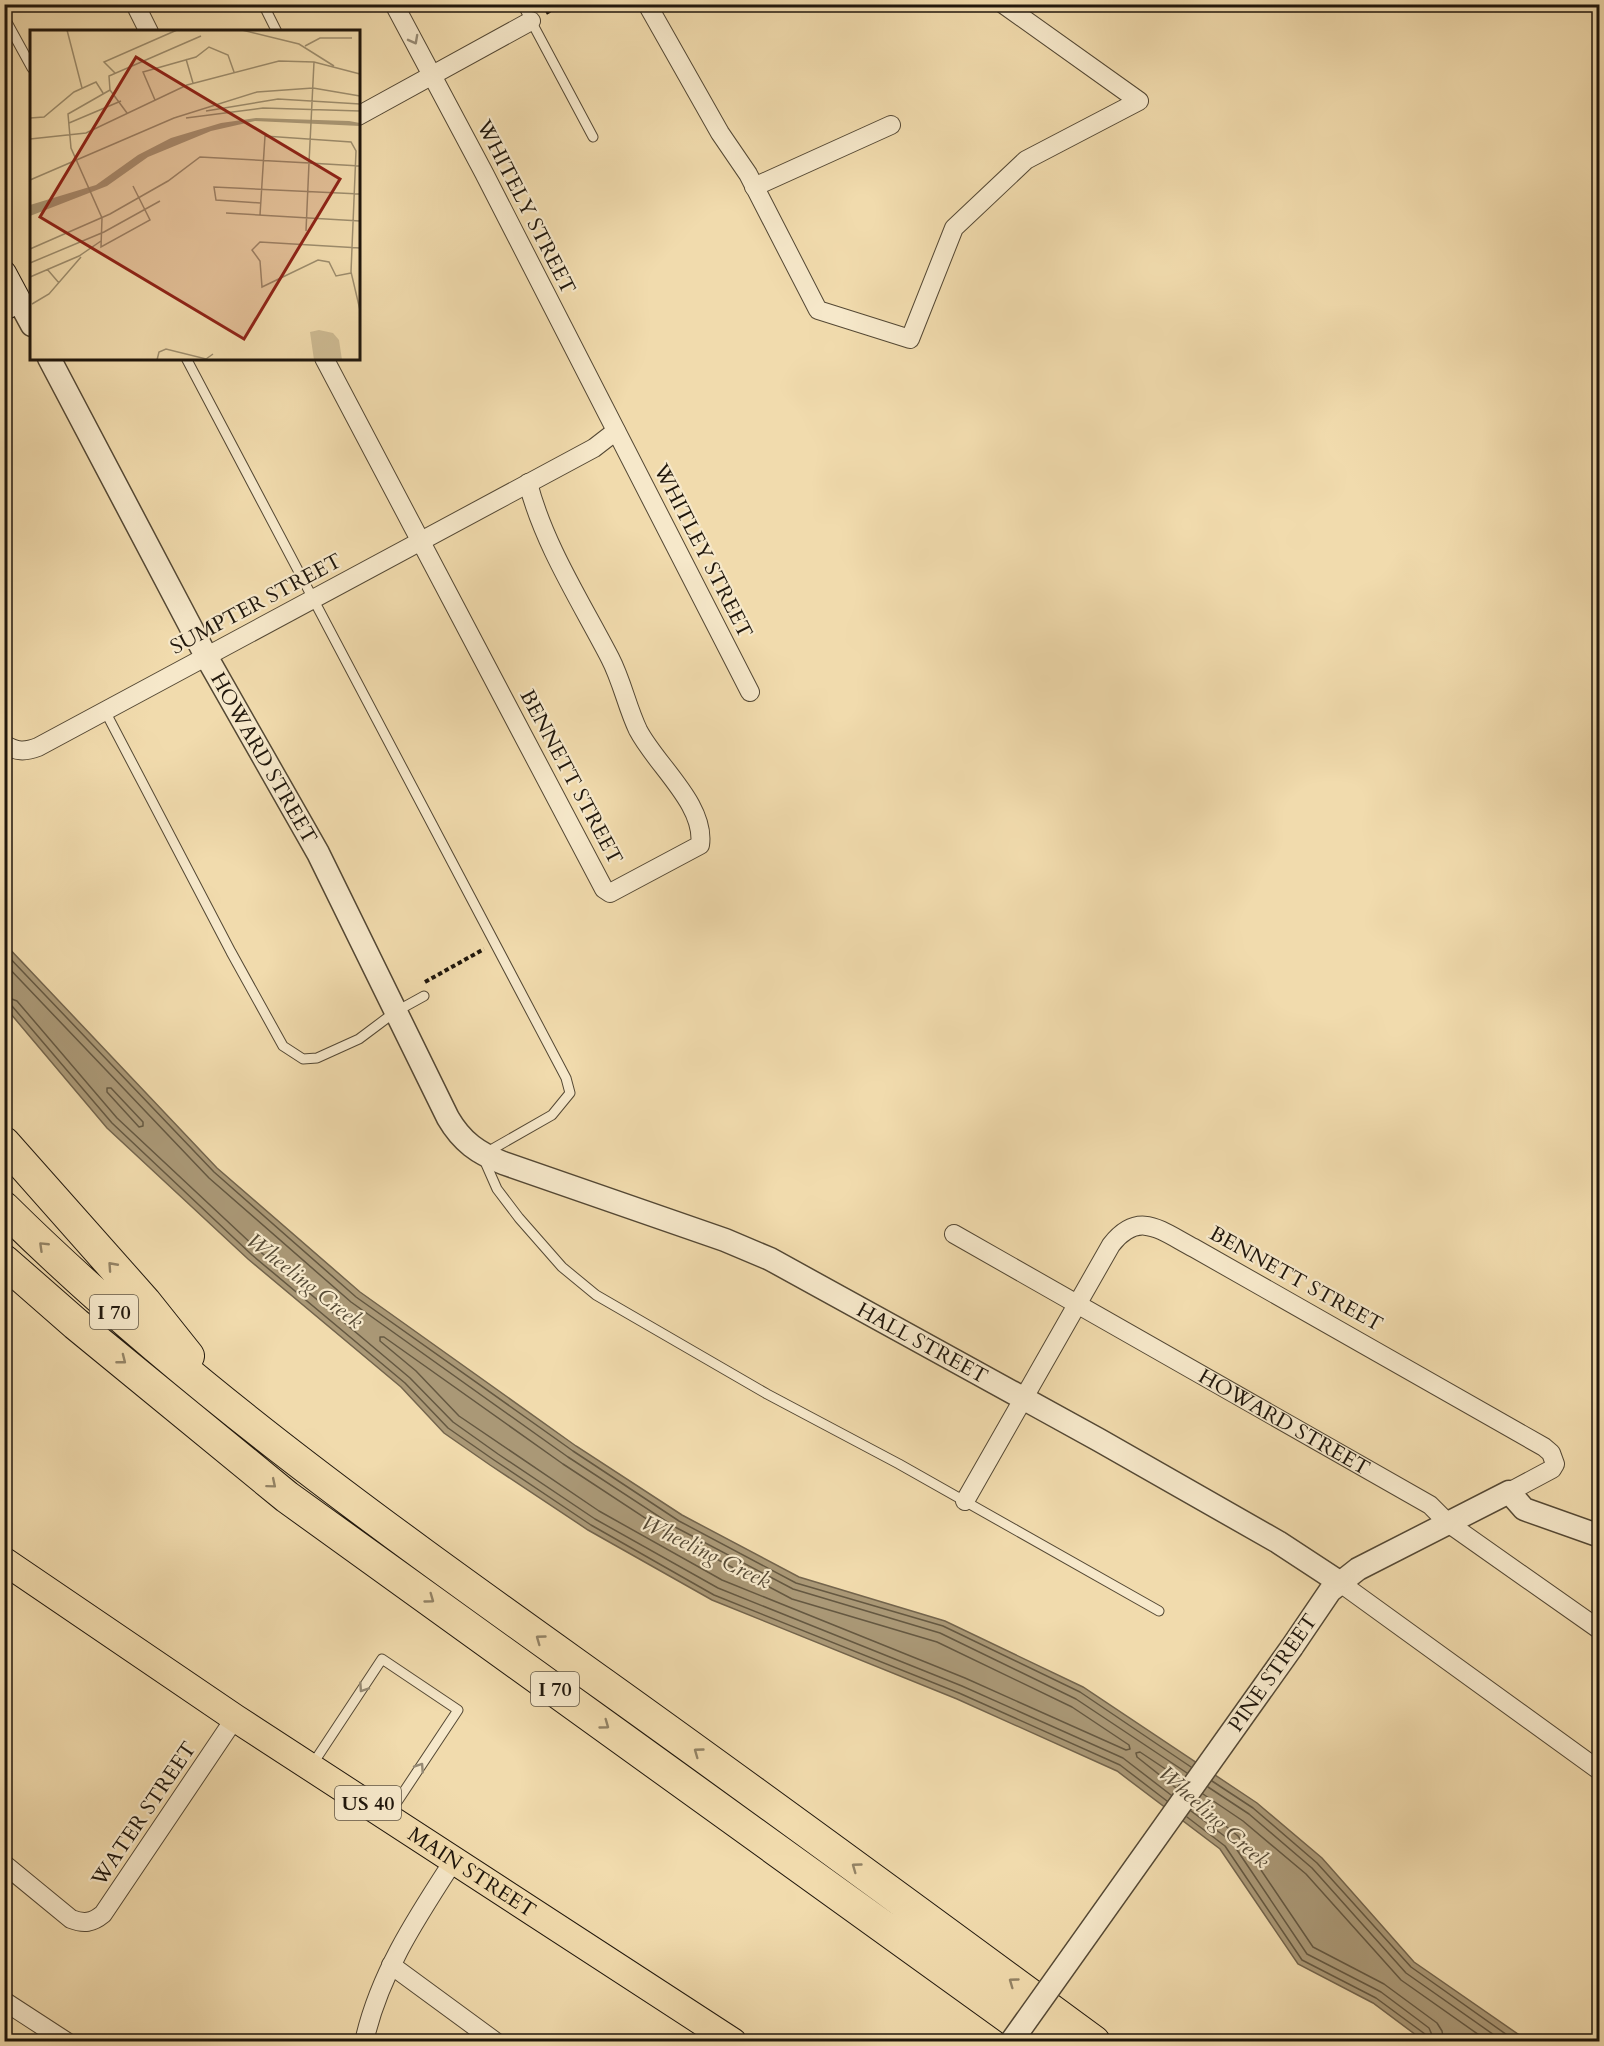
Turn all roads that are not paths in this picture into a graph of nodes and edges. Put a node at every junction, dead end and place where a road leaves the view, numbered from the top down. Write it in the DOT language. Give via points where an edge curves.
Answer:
graph roads {
  1 [pos="135,4"];
  2 [pos="263,4"];
  3 [pos="394,4"];
  4 [pos="522,4"];
  5 [pos="647,4"];
  6 [pos="1003,4"];
  7 [pos="4,17"];
  8 [pos="531,21"];
  9 [pos="148,30"];
  10 [pos="276,30"];
  11 [pos="30,64"];
  12 [pos="433,76"];
  13 [pos="360,115"];
  14 [pos="891,125"];
  15 [pos="592,137"];
  16 [pos="754,187"];
  17 [pos="4,273"];
  18 [pos="18,301"];
  19 [pos="30,322"];
  20 [pos="50,360"];
  21 [pos="187,360"];
  22 [pos="325,360"];
  23 [pos="616,431"];
  24 [pos="528,483"];
  25 [pos="421,542"];
  26 [pos="313,599"];
  27 [pos="206,656"];
  28 [pos="750,692"];
  29 [pos="105,711"];
  30 [pos="4,744"];
  31 [pos="424,996"];
  32 [pos="395,1012"];
  33 [pos="4,1143"];
  34 [pos="482,1155"];
  35 [pos="4,1208"];
  36 [pos="954,1234"];
  37 [pos="4,1251"];
  38 [pos="4,1261"];
  39 [pos="1075,1305"];
  40 [pos="76,1324"];
  41 [pos="1023,1399"];
  42 [pos="229,1409"];
  43 [pos="1482,1410"];
  44 [pos="1509,1492"];
  45 [pos="965,1501"];
  46 [pos="1448,1523"];
  47 [pos="1599,1536"];
  48 [pos="4,1561"];
  49 [pos="1339,1582"];
  50 [pos="1159,1611"];
  51 [pos="1599,1630"];
  52 [pos="235,1718"];
  53 [pos="311,1767"];
  54 [pos="1599,1771"];
  55 [pos="388,1816"];
  56 [pos="454,1860"];
  57 [pos="4,1864"];
  58 [pos="391,1965"];
  59 [pos="4,2001"];
  60 [pos="67,2042"];
  61 [pos="364,2042"];
  62 [pos="496,2042"];
  63 [pos="733,2042"];
  64 [pos="1011,2042"];
  65 [pos="1043,2042"];
  66 [pos="1094,2042"];
  1 -- 9 [label="street"];
  2 -- 10 [label="lane"];
  3 -- 12 [label="street, WHITELY STREET, one-way"];
  4 -- 8 [label="lane"];
  5 -- 16 [label="street"];
  6 -- 16 [label="street" via="1139,101 1026,160 954,228 909,339 818,310"];
  7 -- 11 [label="lane"];
  8 -- 12 [label="street"];
  8 -- 15 [label="lane"];
  12 -- 13 [label="street"];
  12 -- 23 [label="street, WHITELY STREET"];
  14 -- 16 [label="street"];
  17 -- 18 [label="main road"];
  18 -- 19 [label="street"];
  20 -- 27 [label="street, HOWARD STREET"];
  21 -- 26 [label="lane"];
  22 -- 25 [label="street, BENNETT STREET"];
  23 -- 24 [label="street, SUMPTER STREET" via="594,448"];
  23 -- 28 [label="street, WHITLEY STREET"];
  24 -- 25 [label="street, SUMPTER STREET"];
  24 -- 25 [label="street, BENNETT STREET" via="540,520 621,682 637,728 697,816 702,833 700,844 610,893 604,890"];
  25 -- 26 [label="street, SUMPTER STREET"];
  26 -- 27 [label="street, SUMPTER STREET"];
  26 -- 34 [label="lane" via="566,1078 570,1093 552,1114"];
  27 -- 29 [label="street, SUMPTER STREET"];
  27 -- 32 [label="street, HOWARD STREET" via="318,853"];
  29 -- 30 [label="street, SUMPTER STREET" via="26,752"];
  29 -- 32 [label="lane" via="283,1046 303,1059 317,1058 359,1039"];
  31 -- 32 [label="lane"];
  32 -- 34 [label="street, HOWARD STREET" via="457,1132"];
  42 -- 33 [label="highway, one-way" via="145,1302"];
  34 -- 41 [label="street, HALL STREET" via="770,1258"];
  34 -- 45 [label="lane" via="508,1204 562,1267 582,1284 767,1394"];
  42 -- 35 [label="highway, I 70, one-way" via="101,1300"];
  36 -- 39 [label="street, HOWARD STREET"];
  37 -- 40 [label="highway, I 70"];
  38 -- 40 [label="highway"];
  39 -- 41 [label="street, BENNETT STREET"];
  39 -- 43 [label="street, BENNETT STREET" via="1120,1234 1138,1224 1149,1226"];
  39 -- 46 [label="street, HOWARD STREET" via="1419,1499"];
  40 -- 65 [label="highway, I 70, one-way" via="287,1497"];
  41 -- 45 [label="street, BENNETT STREET"];
  41 -- 49 [label="street, HALL STREET" via="1278,1542"];
  66 -- 42 [label="highway, I 70, one-way" via="435,1564"];
  43 -- 44 [label="street, PINE STREET" via="1544,1447 1554,1458 1552,1469"];
  44 -- 46 [label="street, PINE STREET"];
  44 -- 47 [label="street" via="1524,1509"];
  45 -- 50 [label="lane"];
  46 -- 49 [label="street, PINE STREET"];
  46 -- 51 [label="street, HOWARD STREET"];
  48 -- 52 [label="main road, MAIN STREET / US 40"];
  49 -- 54 [label="street"];
  49 -- 64 [label="street, PINE STREET, bridge"];
  52 -- 53 [label="main road, MAIN STREET / US 40"];
  52 -- 57 [label="street, WATER STREET" via="103,1914 94,1921 82,1923 71,1919"];
  53 -- 55 [label="main road, MAIN STREET / US 40"];
  55 -- 53 [label="lane, one-way" via="458,1710 382,1659"];
  55 -- 56 [label="main road, MAIN STREET / US 40"];
  56 -- 58 [label="street"];
  56 -- 63 [label="main road, MAIN STREET / US 40"];
  58 -- 61 [label="street"];
  58 -- 62 [label="street"];
  59 -- 60 [label="street"];
}
